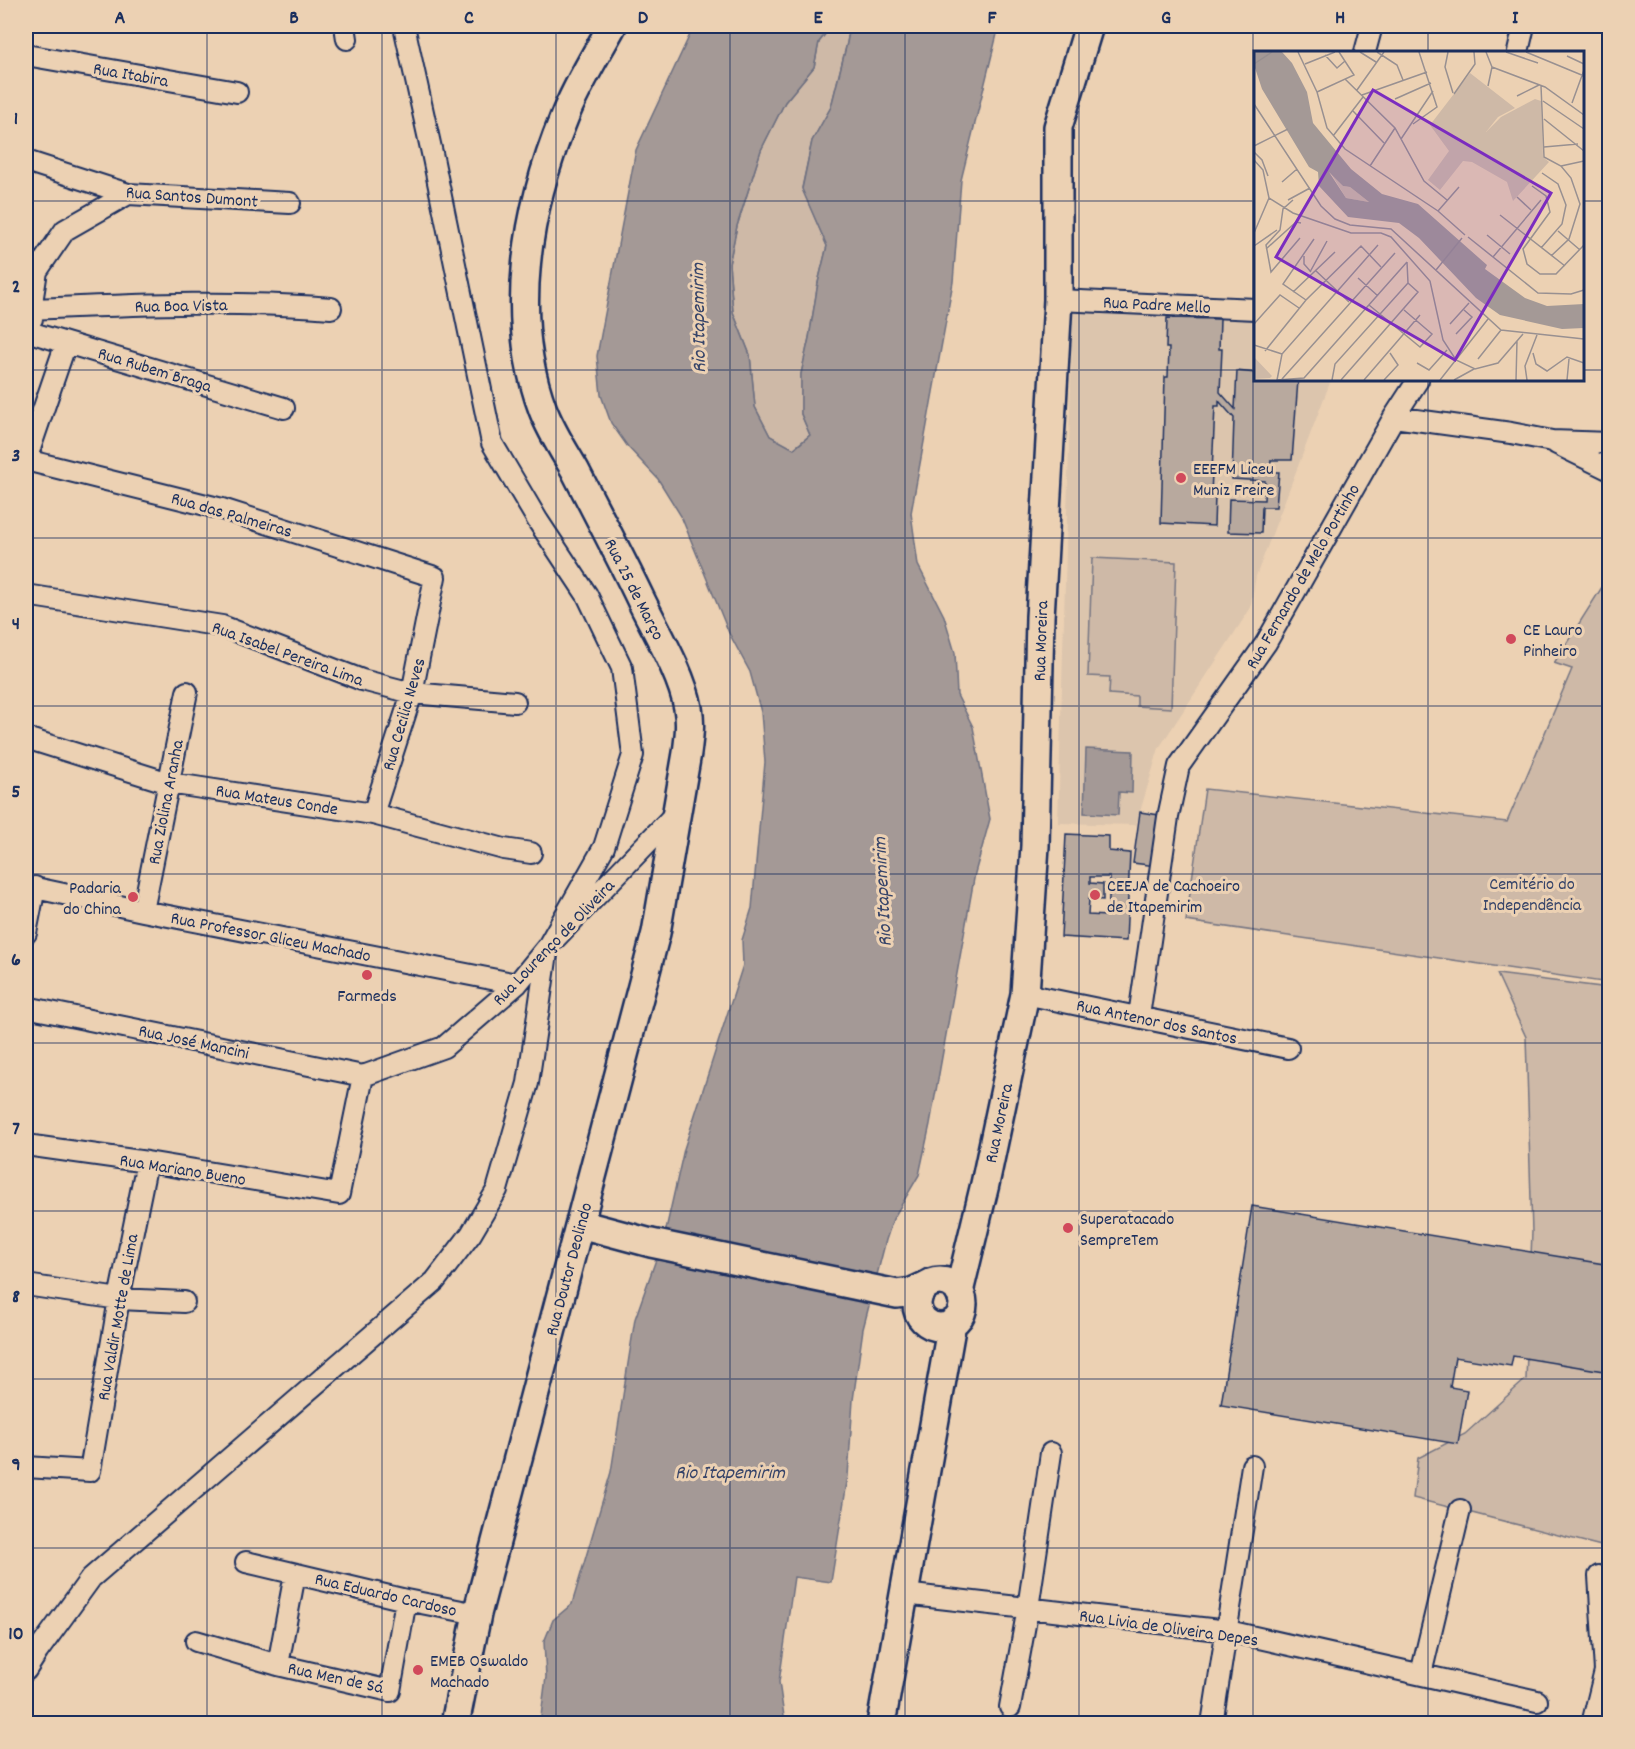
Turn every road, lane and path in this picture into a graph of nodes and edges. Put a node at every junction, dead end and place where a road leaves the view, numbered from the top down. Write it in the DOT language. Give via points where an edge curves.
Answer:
graph roads {
  1 [pos="404,26"];
  2 [pos="612,26"];
  3 [pos="1089,26"];
  4 [pos="1372,26"];
  5 [pos="1524,26"];
  6 [pos="1365,51"];
  7 [pos="1518,51"];
  8 [pos="26,55"];
  9 [pos="237,92"];
  10 [pos="26,161"];
  11 [pos="128,194"];
  12 [pos="290,203"];
  13 [pos="1058,300"];
  14 [pos="331,308"];
  15 [pos="31,309"];
  16 [pos="1254,309"];
  17 [pos="30,333"];
  18 [pos="66,343"];
  19 [pos="1417,381"];
  20 [pos="284,408"];
  21 [pos="1394,417"];
  22 [pos="1552,441"];
  23 [pos="1610,442"];
  24 [pos="26,460"];
  25 [pos="1610,470"];
  26 [pos="435,577"];
  27 [pos="26,595"];
  28 [pos="187,692"];
  29 [pos="412,693"];
  30 [pos="515,702"];
  31 [pos="26,738"];
  32 [pos="169,783"];
  33 [pos="676,813"];
  34 [pos="373,814"];
  35 [pos="531,853"];
  36 [pos="30,886"];
  37 [pos="143,911"];
  38 [pos="26,933"];
  39 [pos="548,946"];
  40 [pos="517,984"];
  41 [pos="1025,994"];
  42 [pos="26,1006"];
  43 [pos="1139,1016"];
  44 [pos="1288,1048"];
  45 [pos="363,1076"];
  46 [pos="26,1145"];
  47 [pos="147,1162"];
  48 [pos="580,1224"];
  49 [pos="26,1285"];
  50 [pos="119,1299"];
  51 [pos="925,1300"];
  52 [pos="184,1302"];
  53 [pos="1051,1453"];
  54 [pos="1252,1466"];
  55 [pos="26,1467"];
  56 [pos="1460,1510"];
  57 [pos="246,1562"];
  58 [pos="296,1574"];
  59 [pos="1599,1576"];
  60 [pos="904,1594"];
  61 [pos="406,1600"];
  62 [pos="1028,1608"];
  63 [pos="477,1614"];
  64 [pos="1228,1631"];
  65 [pos="196,1641"];
  66 [pos="32,1650"];
  67 [pos="278,1665"];
  68 [pos="26,1670"];
  69 [pos="1421,1674"];
  70 [pos="1537,1701"];
  71 [pos="1010,1707"];
  72 [pos="455,1724"];
  73 [pos="881,1724"];
  74 [pos="1212,1724"];
  75 [pos="1592,1724"];
  1 -- 39 [label="street" via="492,443 587,595 622,668 633,755 604,847"];
  2 -- 33 [label="street, Rua 25 de Março" via="564,116 545,171 533,216 524,321 532,376 544,412 628,572 676,670 688,706 690,728"];
  3 -- 13 [label="street, Rua Moreira" via="1058,127"];
  4 -- 6 [label="street"];
  5 -- 7 [label="street"];
  8 -- 9 [label="street, Rua Itabira"];
  10 -- 11 [label="street, Rua Santos Dumont"];
  11 -- 12 [label="street, Rua Santos Dumont"];
  11 -- 15 [label="street" via="65,230 37,271"];
  13 -- 16 [label="street, Rua Padre Mello"];
  13 -- 41 [label="street, Rua Moreira"];
  14 -- 15 [label="street, Rua Boa Vista" via="156,304"];
  15 -- 17 [label="street"];
  17 -- 18 [label="street, Rua Rubem Braga"];
  18 -- 20 [label="street, Rua Rubem Braga"];
  18 -- 24 [label="street"];
  19 -- 21 [label="street, Rua Fernando de Melo Portinho"];
  21 -- 22 [label="street"];
  21 -- 43 [label="street, Rua Fernando de Melo Portinho" via="1266,643 1179,766"];
  22 -- 23 [label="street"];
  22 -- 25 [label="street"];
  24 -- 26 [label="street, Rua das Palmeiras" via="222,508"];
  26 -- 29 [label="street, Rua Cecilia Neves"];
  27 -- 29 [label="street, Rua Isabel Pereira Lima" via="222,626 362,680"];
  28 -- 32 [label="street, Rua Ziolina Aranha"];
  29 -- 30 [label="street, Rua Isabel Pereira Lima"];
  29 -- 34 [label="street, Rua Cecilia Neves"];
  31 -- 32 [label="street, Rua Mateus Conde"];
  32 -- 34 [label="street, Rua Mateus Conde"];
  32 -- 37 [label="street, Rua Ziolina Aranha"];
  33 -- 39 [label="street, Rua Lourenço de Oliveira"];
  33 -- 48 [label="street, Rua Doutor Deolindo" via="656,933"];
  34 -- 35 [label="street, Rua Mateus Conde"];
  36 -- 37 [label="street, Rua Professor Gliceu Machado"];
  36 -- 38 [label="street"];
  37 -- 40 [label="street, Rua Professor Gliceu Machado"];
  39 -- 40 [label="street, Rua Lourenço de Oliveira"];
  39 -- 66 [label="street" via="528,1083 497,1190 471,1234 435,1281 91,1578"];
  40 -- 45 [label="street, Rua Lourenço de Oliveira" via="444,1047"];
  41 -- 43 [label="street, Rua Antenor dos Santos"];
  41 -- 51 [label="street, Rua Moreira" via="968,1254"];
  42 -- 45 [label="street, Rua José Mancini"];
  43 -- 44 [label="street, Rua Antenor dos Santos"];
  45 -- 47 [label="street, Rua Mariano Bueno" via="339,1194"];
  46 -- 47 [label="street, Rua Mariano Bueno"];
  47 -- 50 [label="street, Rua Valdir Motte de Lima"];
  48 -- 51 [label="street" via="651,1243"];
  48 -- 63 [label="street, Rua Doutor Deolindo"];
  49 -- 50 [label="street"];
  50 -- 52 [label="street"];
  50 -- 55 [label="street, Rua Valdir Motte de Lima" via="90,1471"];
  51 -- 60 [label="street" via="943,1369"];
  53 -- 62 [label="street"];
  54 -- 64 [label="street"];
  56 -- 69 [label="street"];
  57 -- 58 [label="street, Rua Eduardo Cardoso"];
  58 -- 61 [label="street, Rua Eduardo Cardoso"];
  58 -- 67 [label="street, Rua Eduardo Cardoso"];
  59 -- 75 [label="street" via="1605,1671"];
  60 -- 62 [label="street, Rua Livia de Oliveira Depes"];
  60 -- 73 [label="street"];
  61 -- 63 [label="street, Rua Eduardo Cardoso"];
  61 -- 67 [label="street, Rua Men de Sá" via="390,1691"];
  62 -- 64 [label="street, Rua Livia de Oliveira Depes"];
  62 -- 71 [label="street"];
  63 -- 72 [label="street, Rua Doutor Deolindo"];
  64 -- 69 [label="street, Rua Livia de Oliveira Depes"];
  64 -- 74 [label="street"];
  65 -- 67 [label="street, Rua Men de Sá"];
  66 -- 68 [label="street"];
  69 -- 70 [label="street, Rua Livia de Oliveira Depes"];
}
